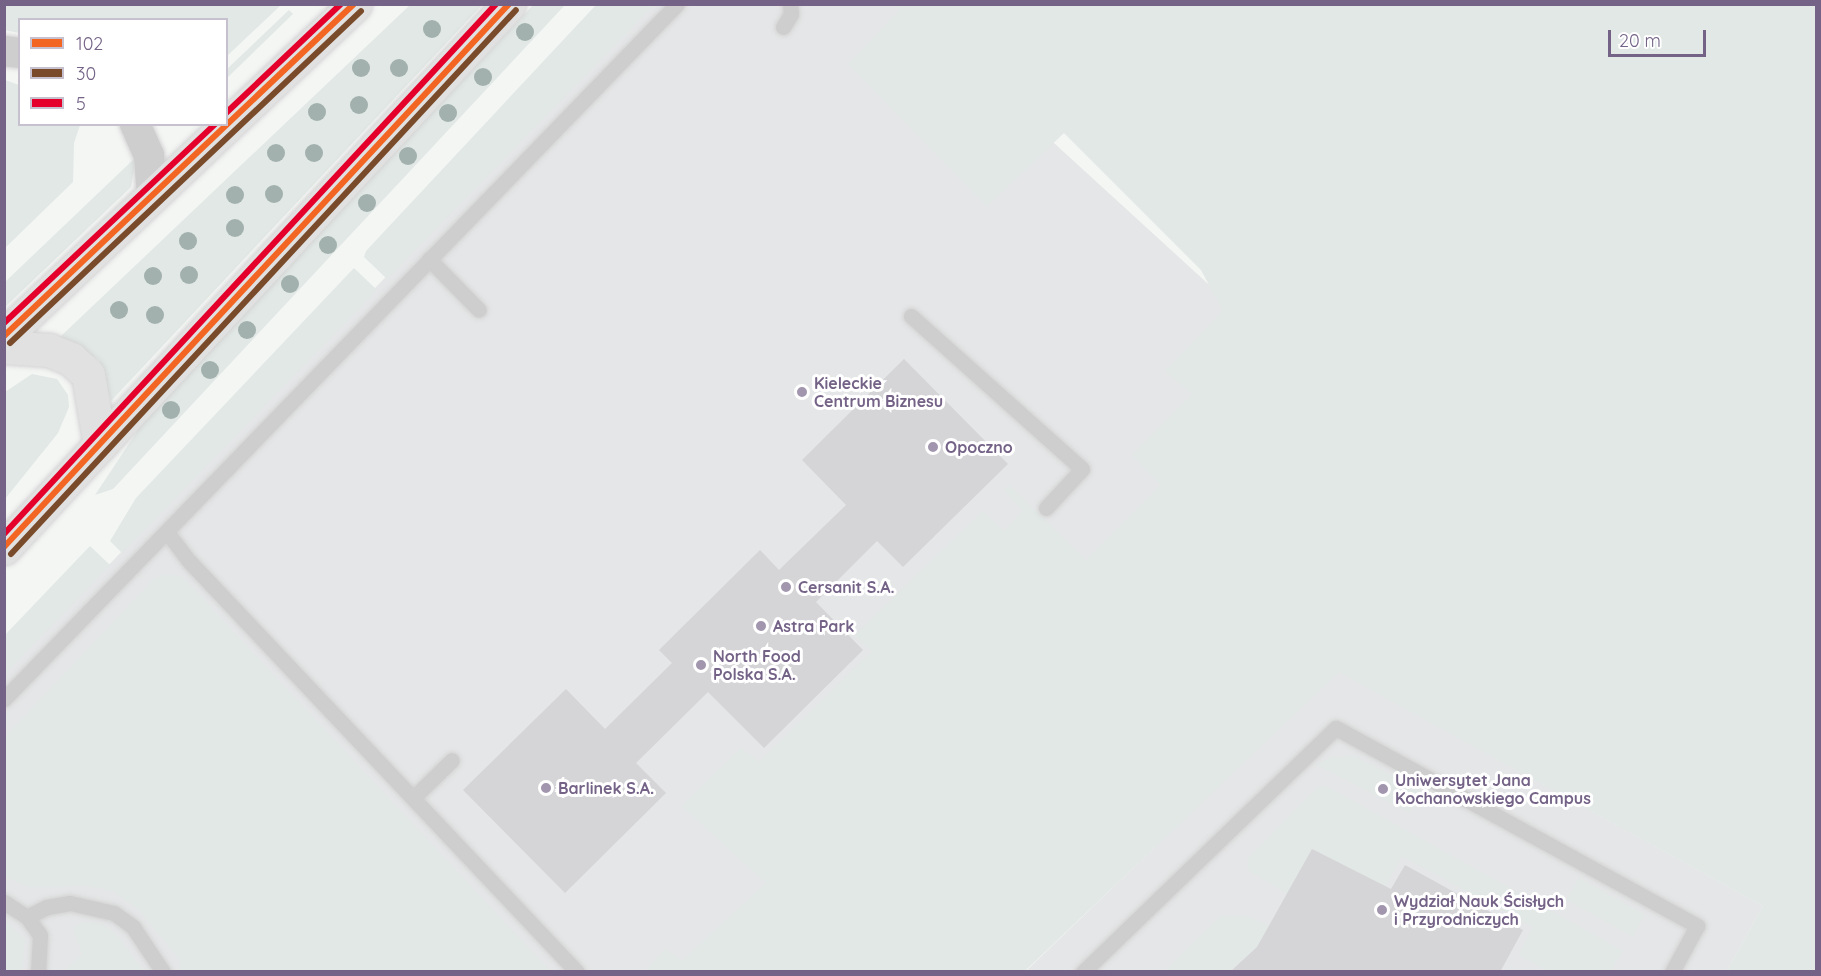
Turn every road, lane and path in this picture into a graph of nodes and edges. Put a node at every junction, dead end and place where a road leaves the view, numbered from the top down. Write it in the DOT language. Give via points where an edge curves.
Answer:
graph roads {
  1 [pos="355,4"];
  2 [pos="509,4"];
  3 [pos="677,4"];
  4 [pos="790,4"];
  5 [pos="783,27"];
  6 [pos="229,121"];
  7 [pos="136,126"];
  8 [pos="224,126"];
  9 [pos="152,197"];
  10 [pos="429,259"];
  11 [pos="479,309"];
  12 [pos="911,316"];
  13 [pos="4,336"];
  14 [pos="4,347"];
  15 [pos="100,445"];
  16 [pos="1046,508"];
  17 [pos="167,532"];
  18 [pos="4,549"];
  19 [pos="4,699"];
  20 [pos="452,760"];
  21 [pos="413,798"];
  22 [pos="4,902"];
  23 [pos="27,917"];
  24 [pos="38,972"];
  25 [pos="163,972"];
  26 [pos="578,972"];
  27 [pos="1083,972"];
  28 [pos="1672,972"];
  1 -- 6 [label="main road"];
  2 -- 15 [label="main road"];
  3 -- 10 [label="lane"];
  4 -- 5 [label="lane" via="791,14"];
  7 -- 9 [label="street" via="149,154"];
  8 -- 9 [label="main road"];
  9 -- 13 [label="main road"];
  10 -- 11 [label="lane"];
  10 -- 17 [label="lane"];
  12 -- 16 [label="lane" via="1082,469"];
  14 -- 15 [label="main road" via="49,350 71,359 88,375"];
  15 -- 18 [label="main road"];
  17 -- 19 [label="lane"];
  17 -- 21 [label="lane"];
  20 -- 21 [label="lane"];
  21 -- 26 [label="lane"];
  22 -- 23 [label="lane"];
  23 -- 24 [label="lane" via="41,940"];
  23 -- 25 [label="lane" via="47,907 70,903 114,913 133,927"];
  27 -- 28 [label="lane" via="1336,728 1697,926"];
}
